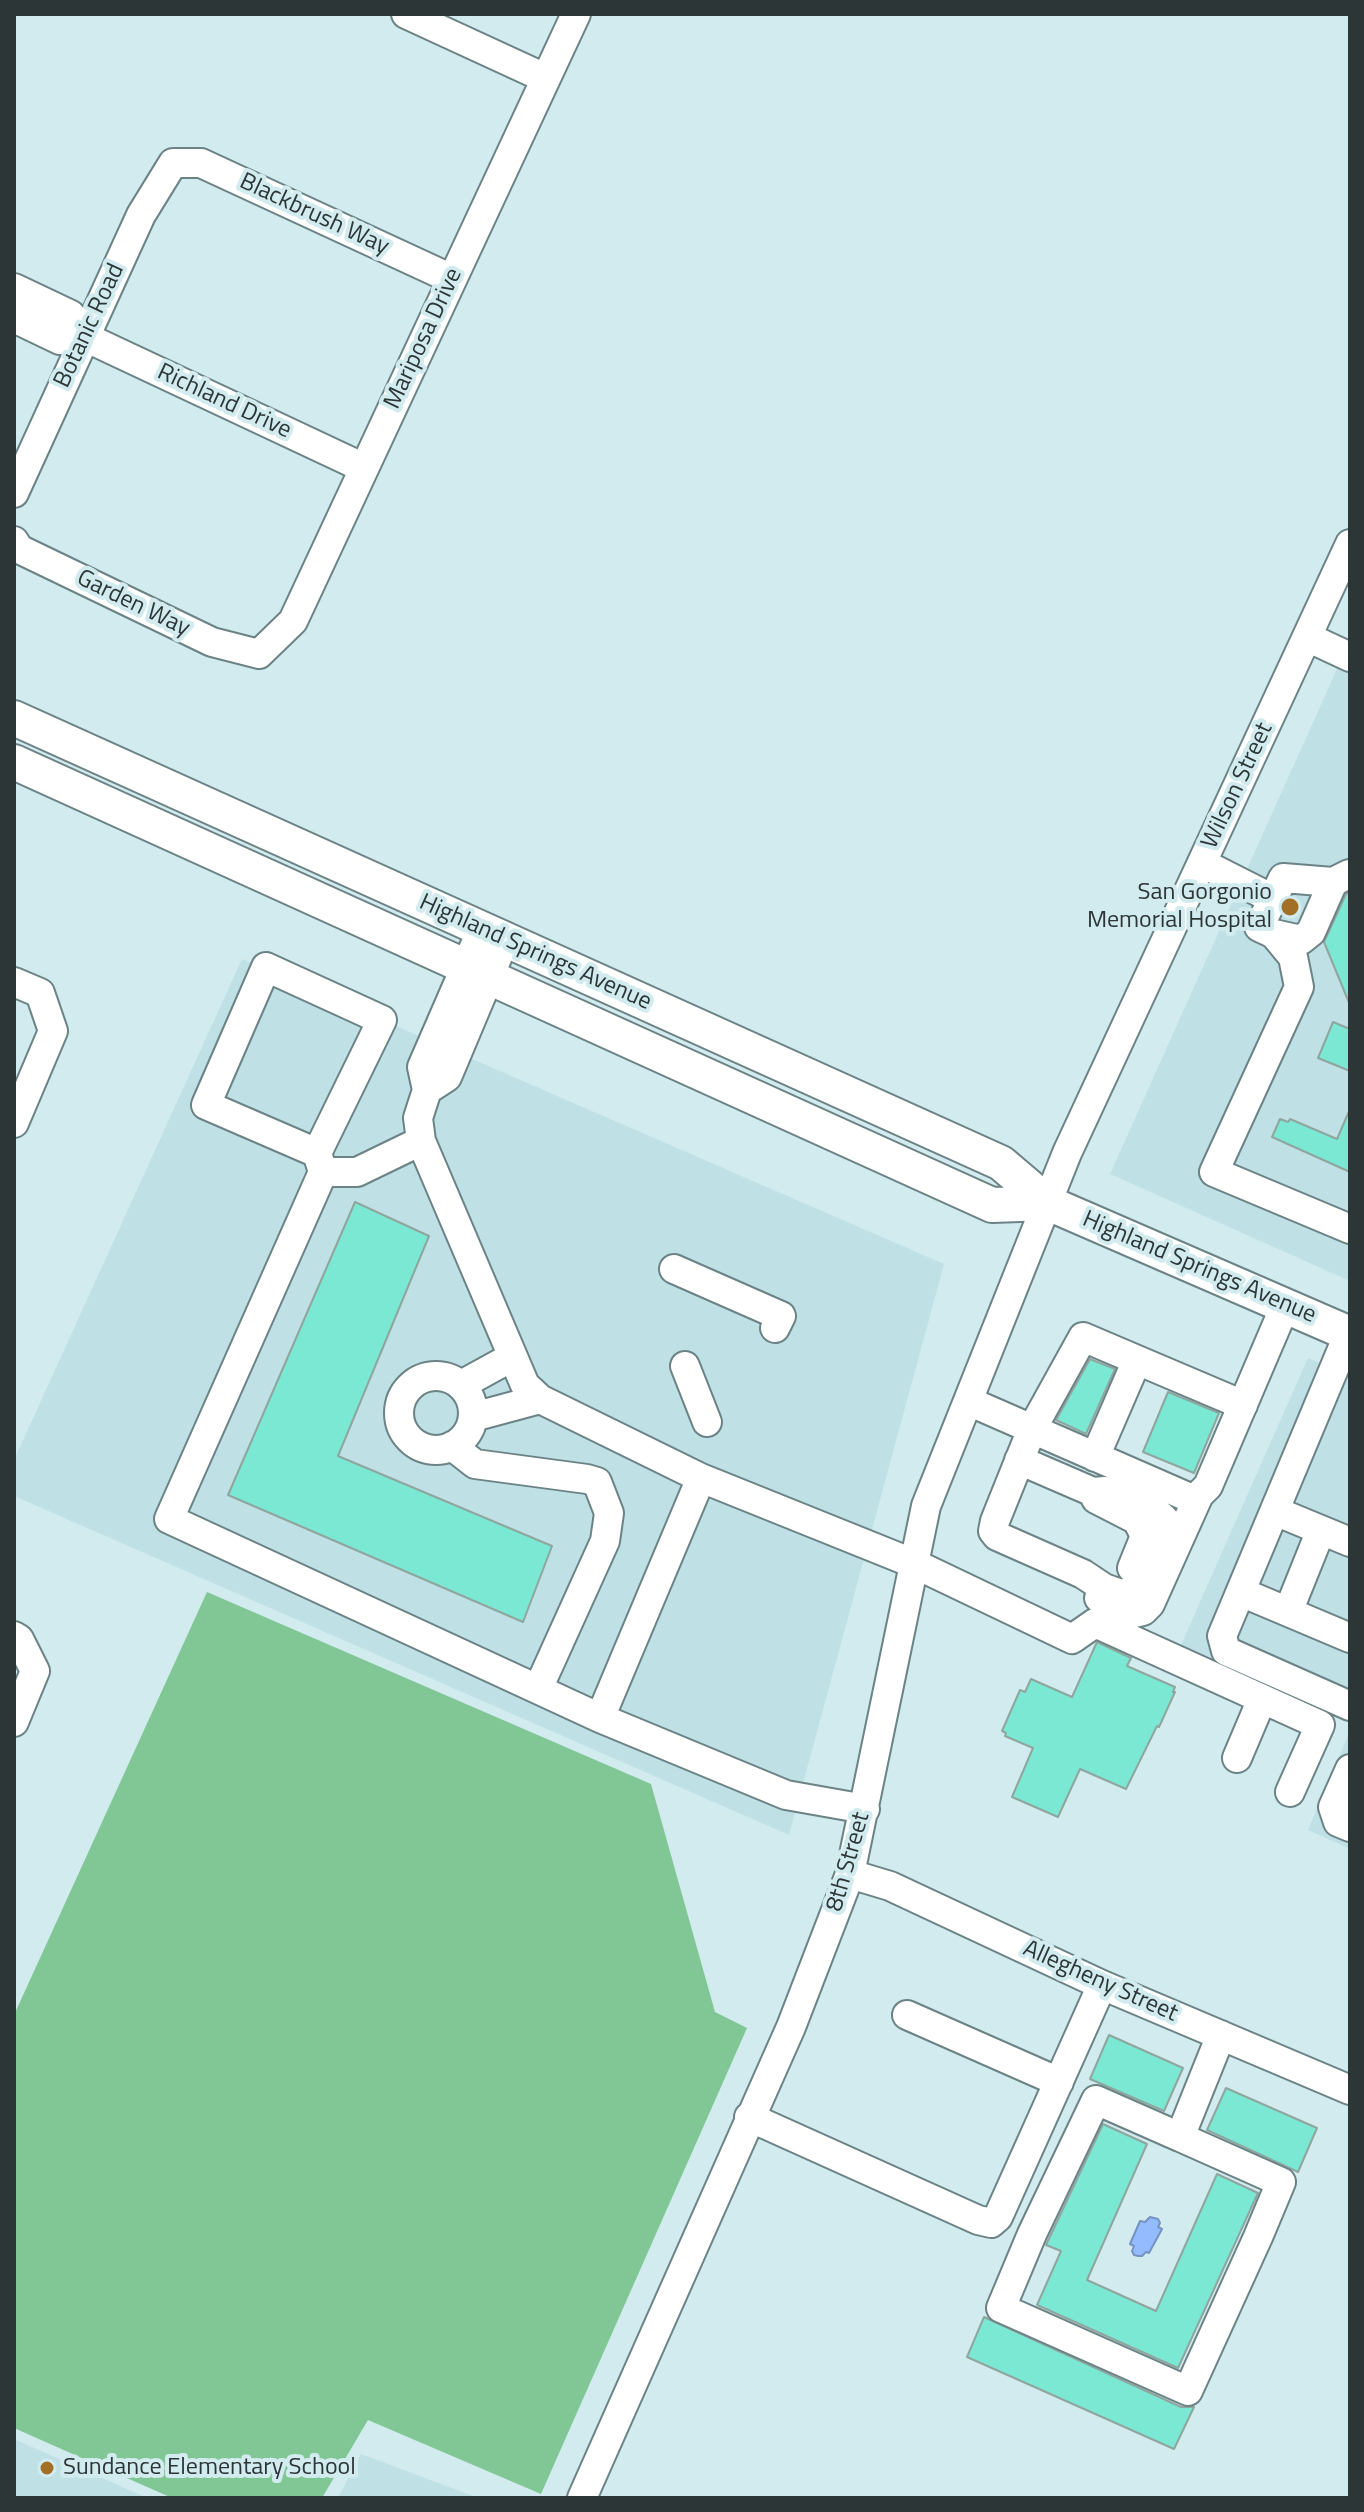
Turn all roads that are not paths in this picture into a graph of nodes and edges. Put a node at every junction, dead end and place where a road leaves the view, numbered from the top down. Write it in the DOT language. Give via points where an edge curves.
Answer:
graph roads {
  1 [pos="406,14"];
  2 [pos="576,14"];
  3 [pos="545,78"];
  4 [pos="173,163"];
  5 [pos="452,279"];
  6 [pos="14,288"];
  7 [pos="14,318"];
  8 [pos="85,337"];
  9 [pos="364,468"];
  10 [pos="14,493"];
  11 [pos="14,541"];
  12 [pos="1350,544"];
  13 [pos="1307,637"];
  14 [pos="259,654"];
  15 [pos="1350,657"];
  16 [pos="14,718"];
  17 [pos="14,762"];
  18 [pos="1202,863"];
  19 [pos="1342,878"];
  20 [pos="1273,899"];
  21 [pos="494,934"];
  22 [pos="1274,934"];
  23 [pos="477,973"];
  24 [pos="14,982"];
  25 [pos="14,1123"];
  26 [pos="421,1141"];
  27 [pos="320,1162"];
  28 [pos="1048,1203"];
  29 [pos="1350,1229"];
  30 [pos="674,1269"];
  31 [pos="1285,1306"];
  32 [pos="775,1328"];
  33 [pos="1350,1333"];
  34 [pos="512,1357"];
  35 [pos="1137,1360"];
  36 [pos="685,1366"];
  37 [pos="461,1385"];
  38 [pos="540,1399"];
  39 [pos="968,1401"];
  40 [pos="1243,1405"];
  41 [pos="473,1417"];
  42 [pos="707,1422"];
  43 [pos="1032,1429"];
  44 [pos="452,1446"];
  45 [pos="1095,1457"];
  46 [pos="1019,1460"];
  47 [pos="701,1478"];
  48 [pos="1199,1495"];
  49 [pos="1275,1511"];
  50 [pos="1321,1530"];
  51 [pos="1350,1542"];
  52 [pos="915,1564"];
  53 [pos="1083,1574"];
  54 [pos="1241,1592"];
  55 [pos="1288,1612"];
  56 [pos="1348,1632"];
  57 [pos="17,1637"];
  58 [pos="538,1689"];
  59 [pos="1262,1699"];
  60 [pos="1350,1706"];
  61 [pos="600,1718"];
  62 [pos="14,1722"];
  63 [pos="1237,1758"];
  64 [pos="1350,1769"];
  65 [pos="1290,1792"];
  66 [pos="865,1809"];
  67 [pos="1350,1827"];
  68 [pos="850,1874"];
  69 [pos="1102,1985"];
  70 [pos="907,2015"];
  71 [pos="1221,2035"];
  72 [pos="1059,2082"];
  73 [pos="1350,2090"];
  74 [pos="749,2117"];
  75 [pos="1180,2137"];
  76 [pos="582,2498"];
  1 -- 3 [label="street"];
  2 -- 3 [label="street, Mariposa Drive"];
  3 -- 5 [label="street, Mariposa Drive"];
  4 -- 5 [label="street, Blackbrush Way" via="201,163"];
  4 -- 8 [label="street, Botanic Road" via="141,215"];
  5 -- 9 [label="street, Mariposa Drive"];
  6 -- 8 [label="street, Richland Drive" via="71,315"];
  7 -- 8 [label="street, Richland Drive" via="60,340"];
  8 -- 9 [label="street, Richland Drive"];
  8 -- 10 [label="street, Botanic Road"];
  9 -- 14 [label="street, Mariposa Drive" via="293,621"];
  11 -- 14 [label="street, Garden Way" via="19,549 212,642"];
  12 -- 13 [label="street, Wilson Street"];
  13 -- 15 [label="street"];
  13 -- 18 [label="street, Wilson Street"];
  16 -- 21 [label="main road, Highland Springs Avenue"];
  17 -- 23 [label="main road, Highland Springs Avenue"];
  18 -- 20 [label="street"];
  18 -- 28 [label="street, Wilson Street"];
  19 -- 20 [label="street" via="1283,878"];
  19 -- 22 [label="street" via="1311,932 1301,940"];
  20 -- 22 [label="street" via="1259,927"];
  21 -- 23 [label="street"];
  21 -- 28 [label="main road, Highland Springs Avenue" via="1001,1163"];
  22 -- 29 [label="street" via="1293,957 1299,987 1214,1172"];
  23 -- 26 [label="street" via="422,1067 427,1090 418,1118"];
  23 -- 28 [label="main road, Highland Springs Avenue" via="992,1205"];
  24 -- 25 [label="street" via="40,993 53,1031"];
  26 -- 27 [label="street" via="357,1172"];
  26 -- 34 [label="street"];
  27 -- 27 [label="street" via="382,1020 266,967 206,1105"];
  27 -- 58 [label="street" via="169,1519"];
  28 -- 31 [label="main road, Highland Springs Avenue"];
  28 -- 39 [label="street, 8th Street"];
  30 -- 32 [label="street" via="781,1316"];
  31 -- 33 [label="main road, Highland Springs Avenue"];
  31 -- 40 [label="street"];
  33 -- 49 [label="street"];
  34 -- 37 [label="street"];
  34 -- 38 [label="street" via="525,1385"];
  35 -- 40 [label="street"];
  35 -- 43 [label="street" via="1083,1337"];
  35 -- 45 [label="street"];
  36 -- 42 [label="street"];
  37 -- 41 [label="street"];
  37 -- 44 [label="street" via="439,1376 415,1382 406,1390 399,1414 407,1437 416,1444 440,1450"];
  38 -- 41 [label="street"];
  38 -- 47 [label="street"];
  39 -- 43 [label="street"];
  39 -- 52 [label="street, 8th Street" via="926,1506"];
  40 -- 48 [label="street" via="1208,1486"];
  41 -- 44 [label="street"];
  43 -- 45 [label="street"];
  43 -- 46 [label="street"];
  44 -- 58 [label="street" via="475,1464 597,1482 609,1513 605,1541"];
  45 -- 48 [label="street" via="1190,1498"];
  46 -- 53 [label="street" via="993,1531"];
  46 -- 53 [label="street" via="1164,1519 1166,1527 1150,1571 1138,1590 1121,1594"];
  47 -- 52 [label="street"];
  47 -- 61 [label="street"];
  48 -- 53 [label="street" via="1143,1611 1104,1602"];
  49 -- 50 [label="street"];
  49 -- 54 [label="street"];
  50 -- 51 [label="street"];
  50 -- 55 [label="street"];
  52 -- 59 [label="street" via="1072,1639 1095,1623"];
  52 -- 66 [label="street, 8th Street"];
  54 -- 55 [label="street"];
  54 -- 60 [label="street" via="1222,1636 1226,1651"];
  55 -- 56 [label="street"];
  57 -- 62 [label="street" via="35,1671"];
  58 -- 61 [label="street"];
  59 -- 63 [label="street"];
  59 -- 65 [label="street" via="1320,1725"];
  61 -- 66 [label="street" via="786,1795"];
  64 -- 67 [label="street" via="1333,1807 1338,1822"];
  66 -- 68 [label="street, 8th Street"];
  68 -- 69 [label="street, Allegheny Street" via="890,1886"];
  68 -- 74 [label="street, 8th Street" via="791,2027"];
  69 -- 71 [label="street, Allegheny Street"];
  69 -- 72 [label="street"];
  70 -- 72 [label="street"];
  71 -- 73 [label="street, Allegheny Street"];
  71 -- 75 [label="street"];
  72 -- 74 [label="street" via="991,2223"];
  74 -- 76 [label="street, 8th Street"];
  75 -- 75 [label="street" via="1096,2100 1001,2308 1188,2391 1281,2182"];
}
